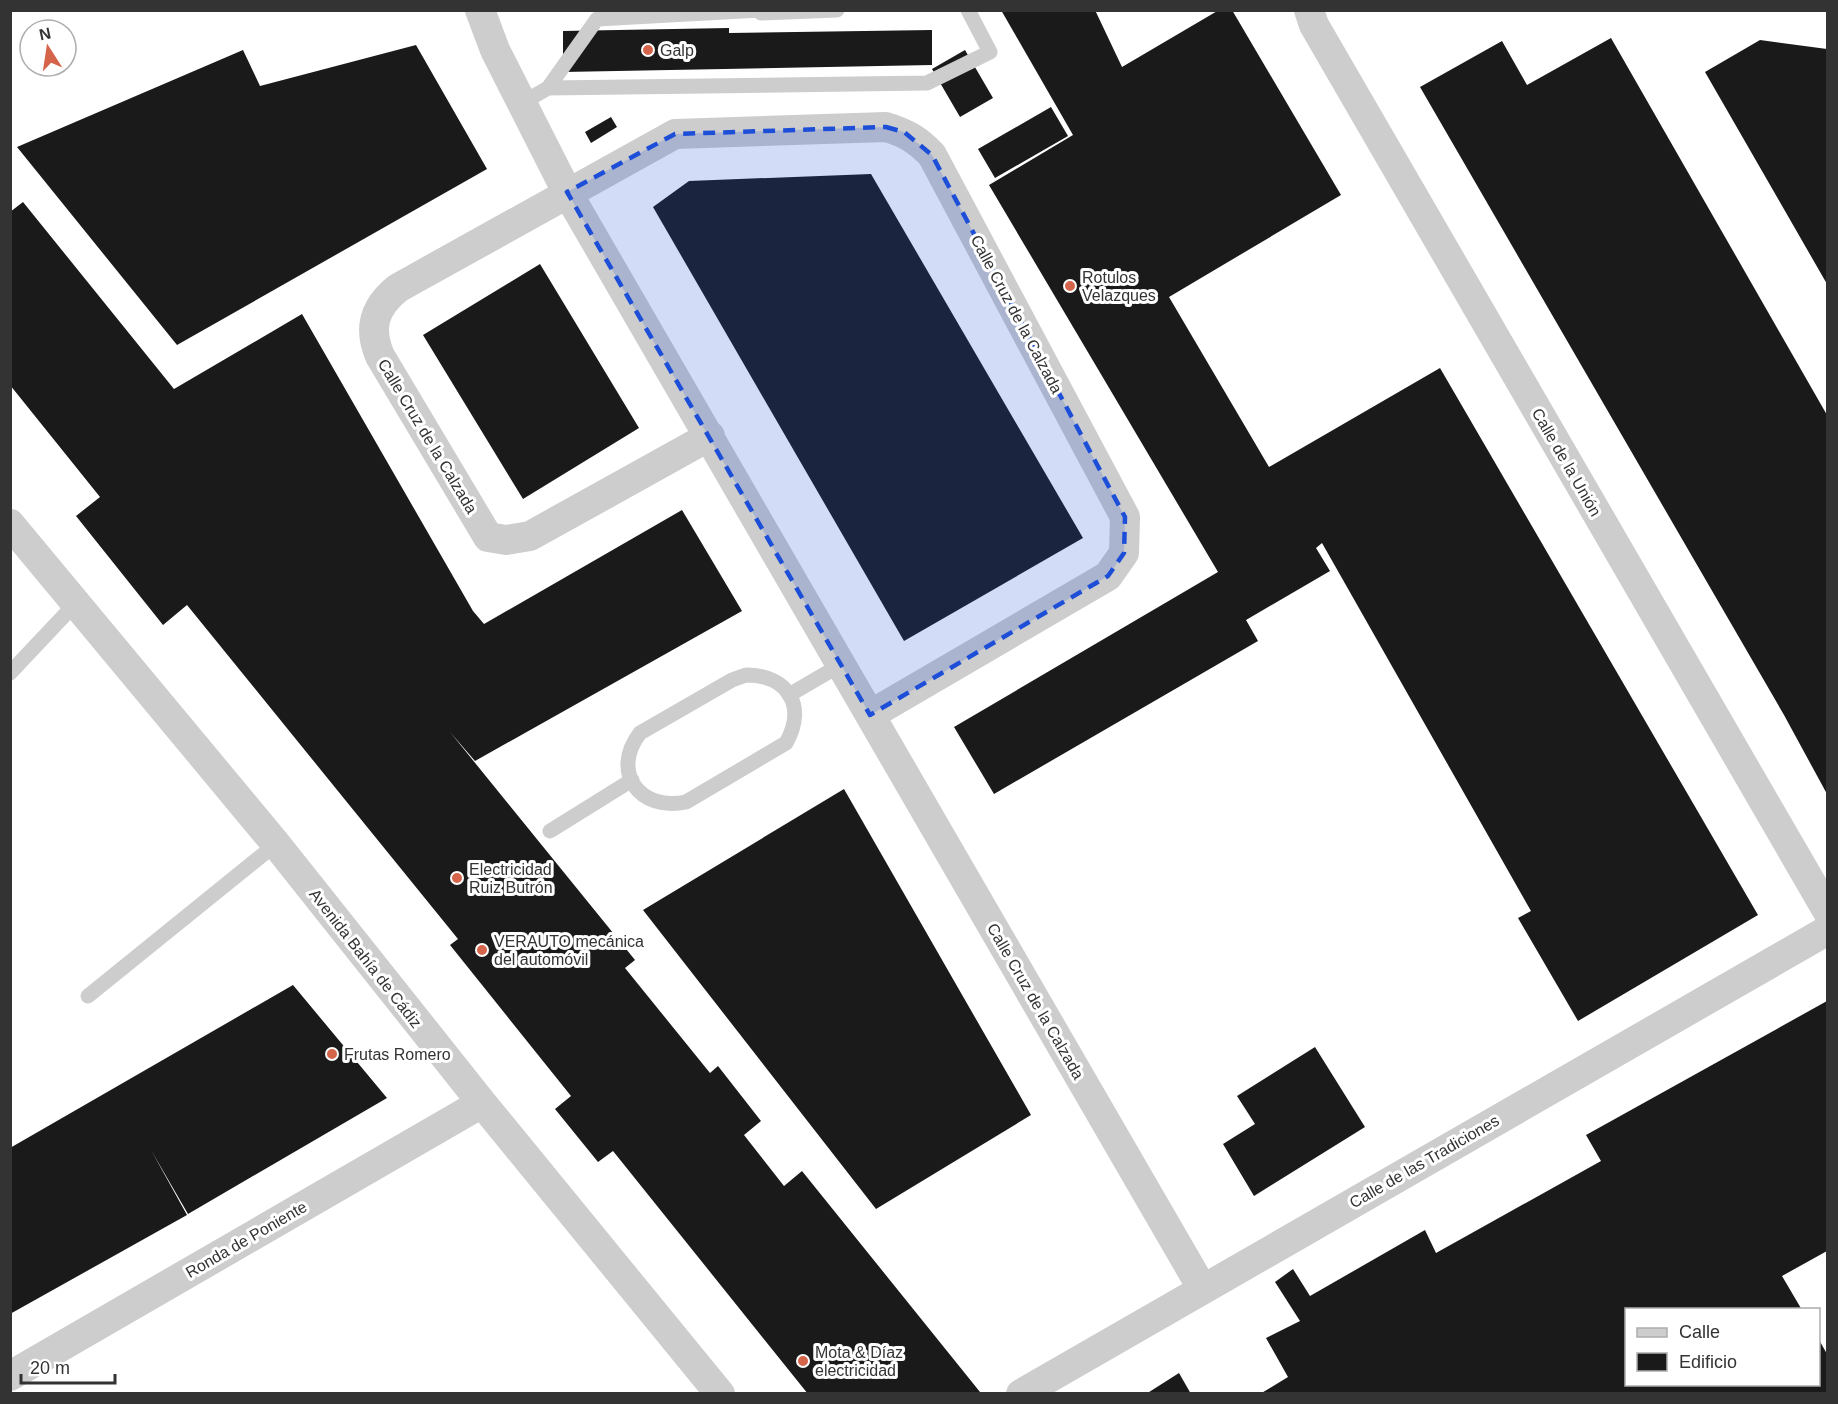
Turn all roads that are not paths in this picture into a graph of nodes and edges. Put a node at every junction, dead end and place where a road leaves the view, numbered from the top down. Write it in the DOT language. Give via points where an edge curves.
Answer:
graph roads {
  1 [pos="480,10"];
  2 [pos="837,10"];
  3 [pos="968,10"];
  4 [pos="1309,10"];
  5 [pos="761,12"];
  6 [pos="548,88"];
  7 [pos="522,103"];
  8 [pos="567,192"];
  9 [pos="710,436"];
  10 [pos="10,524"];
  11 [pos="76,603"];
  12 [pos="842,664"];
  13 [pos="10,673"];
  14 [pos="789,695"];
  15 [pos="870,715"];
  16 [pos="632,780"];
  17 [pos="550,831"];
  18 [pos="276,844"];
  19 [pos="1827,912"];
  20 [pos="1827,930"];
  21 [pos="88,996"];
  22 [pos="482,1103"];
  23 [pos="1202,1288"];
  24 [pos="10,1376"];
  25 [pos="720,1394"];
  26 [pos="1021,1394"];
  1 -- 7 [label="street, Calle Cruz de la Calzada"];
  2 -- 5 [label="lane"];
  3 -- 6 [label="lane" via="990,52 927,83"];
  4 -- 19 [label="street, Calle de la Unión" via="1314,25"];
  5 -- 6 [label="lane" via="597,19"];
  6 -- 7 [label="lane"];
  7 -- 8 [label="street, Calle Cruz de la Calzada"];
  8 -- 9 [label="street, Calle Cruz de la Calzada"];
  8 -- 9 [label="street, Calle Cruz de la Calzada" via="385,298 375,318 374,342 392,376 488,537 506,540 530,536"];
  8 -- 15 [label="street, Calle Cruz de la Calzada" via="668,138 700,132 886,128 912,137 932,155 1125,517 1124,553 1108,576"];
  9 -- 12 [label="street, Calle Cruz de la Calzada"];
  10 -- 11 [label="street, Avenida Bahía de Cádiz"];
  11 -- 13 [label="lane"];
  11 -- 18 [label="street, Avenida Bahía de Cádiz"];
  12 -- 14 [label="lane"];
  12 -- 15 [label="street, Calle Cruz de la Calzada"];
  14 -- 16 [label="lane" via="774,680 760,675 732,680 640,733 631,745 628,759"];
  14 -- 16 [label="lane" via="796,716 786,743 686,802 657,804 645,797"];
  15 -- 23 [label="street, Calle Cruz de la Calzada"];
  16 -- 17 [label="lane"];
  18 -- 21 [label="lane"];
  18 -- 22 [label="street, Avenida Bahía de Cádiz"];
  20 -- 23 [label="street, Calle de las Tradiciones"];
  22 -- 24 [label="street, Ronda de Poniente"];
  22 -- 25 [label="street, Avenida Bahía de Cádiz"];
  23 -- 26 [label="street, Calle de las Tradiciones"];
}
